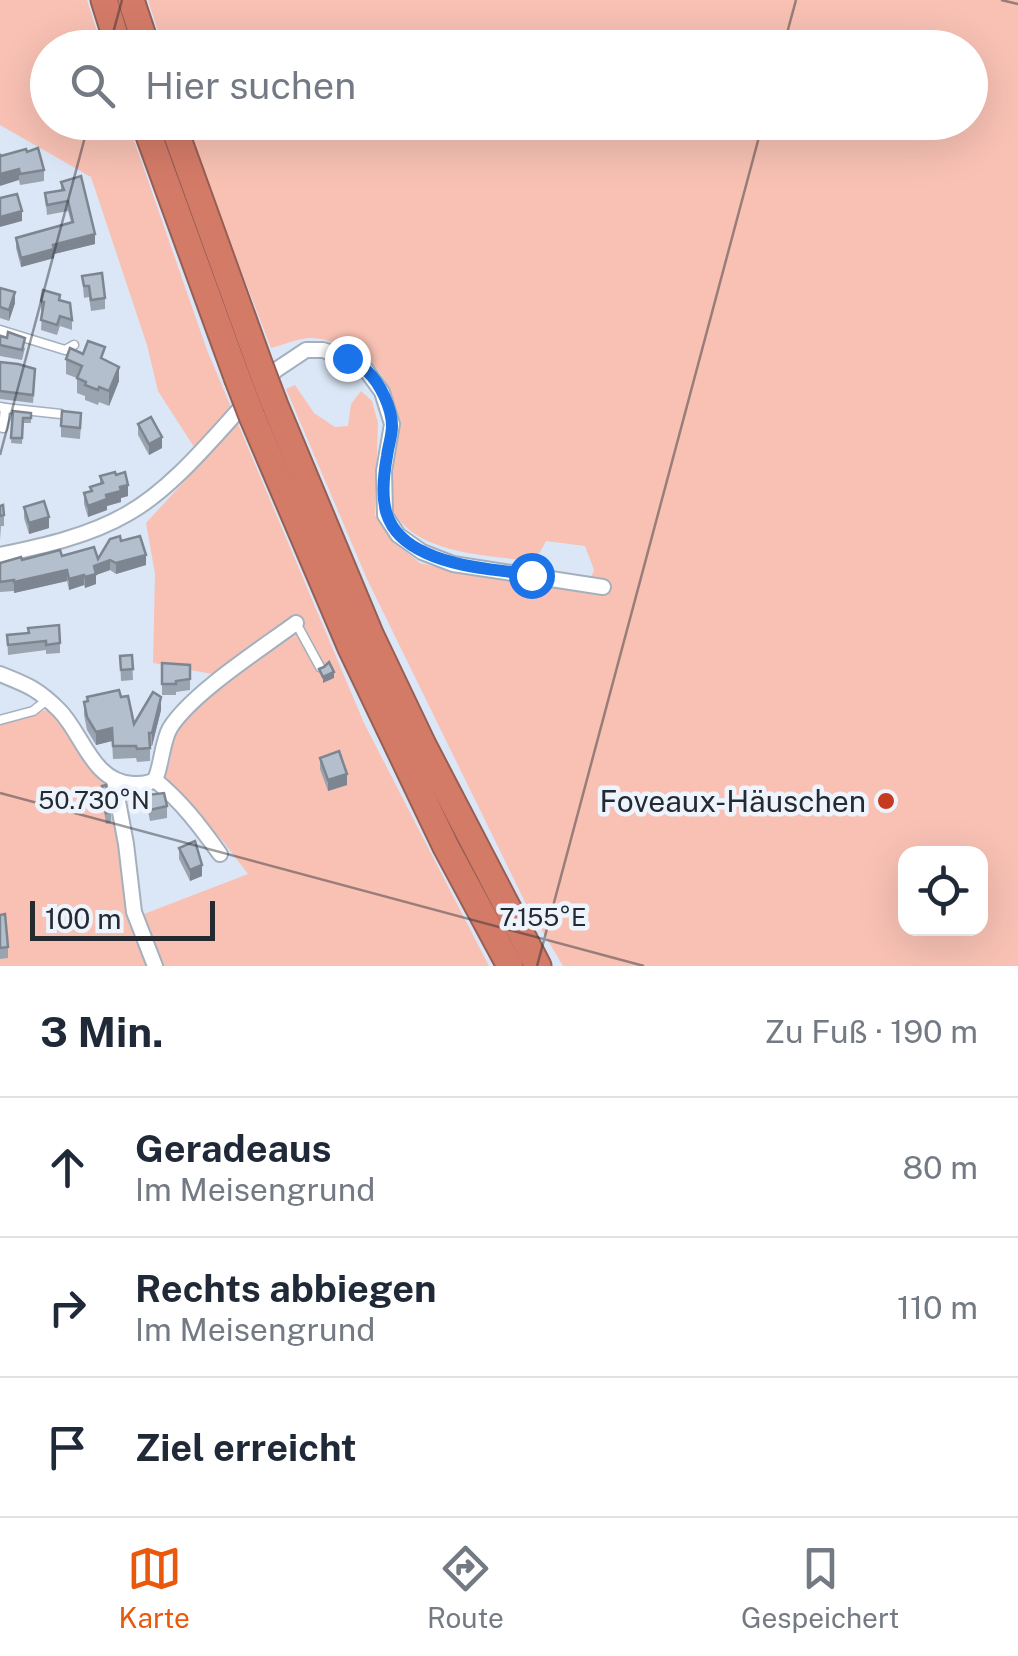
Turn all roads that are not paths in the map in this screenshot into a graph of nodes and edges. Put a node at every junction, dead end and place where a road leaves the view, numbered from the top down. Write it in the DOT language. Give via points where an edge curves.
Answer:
graph roads {
  1 [pos="104,0"];
  2 [pos="131,0"];
  3 [pos="114,30"];
  4 [pos="141,30"];
  5 [pos="151,140"];
  6 [pos="177,140"];
  7 [pos="0,330"];
  8 [pos="74,345"];
  9 [pos="248,372"];
  10 [pos="2,408"];
  11 [pos="263,410"];
  12 [pos="61,414"];
  13 [pos="3,428"];
  14 [pos="0,555"];
  15 [pos="603,587"];
  16 [pos="296,623"];
  17 [pos="320,667"];
  18 [pos="0,674"];
  19 [pos="47,700"];
  20 [pos="0,720"];
  21 [pos="114,780"];
  22 [pos="158,782"];
  23 [pos="220,854"];
  24 [pos="155,966"];
  25 [pos="510,966"];
  26 [pos="538,966"];
  1 -- 3 [label="highway"];
  2 -- 4 [label="highway"];
  5 -- 9 [label="highway"];
  6 -- 9 [label="highway"];
  7 -- 8 [label="lane" via="65,350"];
  9 -- 11 [label="highway, bridge"];
  10 -- 12 [label="lane"];
  10 -- 13 [label="lane"];
  11 -- 25 [label="highway" via="351,648"];
  11 -- 26 [label="highway" via="423,745"];
  14 -- 15 [label="street" via="128,513 197,456 276,370 306,350 323,350 366,370 382,392 392,424 385,515 398,535 453,564"];
  16 -- 17 [label="lane"];
  16 -- 22 [label="street" via="188,707 168,732"];
  18 -- 19 [label="street"];
  19 -- 20 [label="lane" via="34,712"];
  19 -- 21 [label="street"];
  21 -- 22 [label="street"];
  21 -- 24 [label="street" via="134,912"];
  22 -- 23 [label="street"];
}
